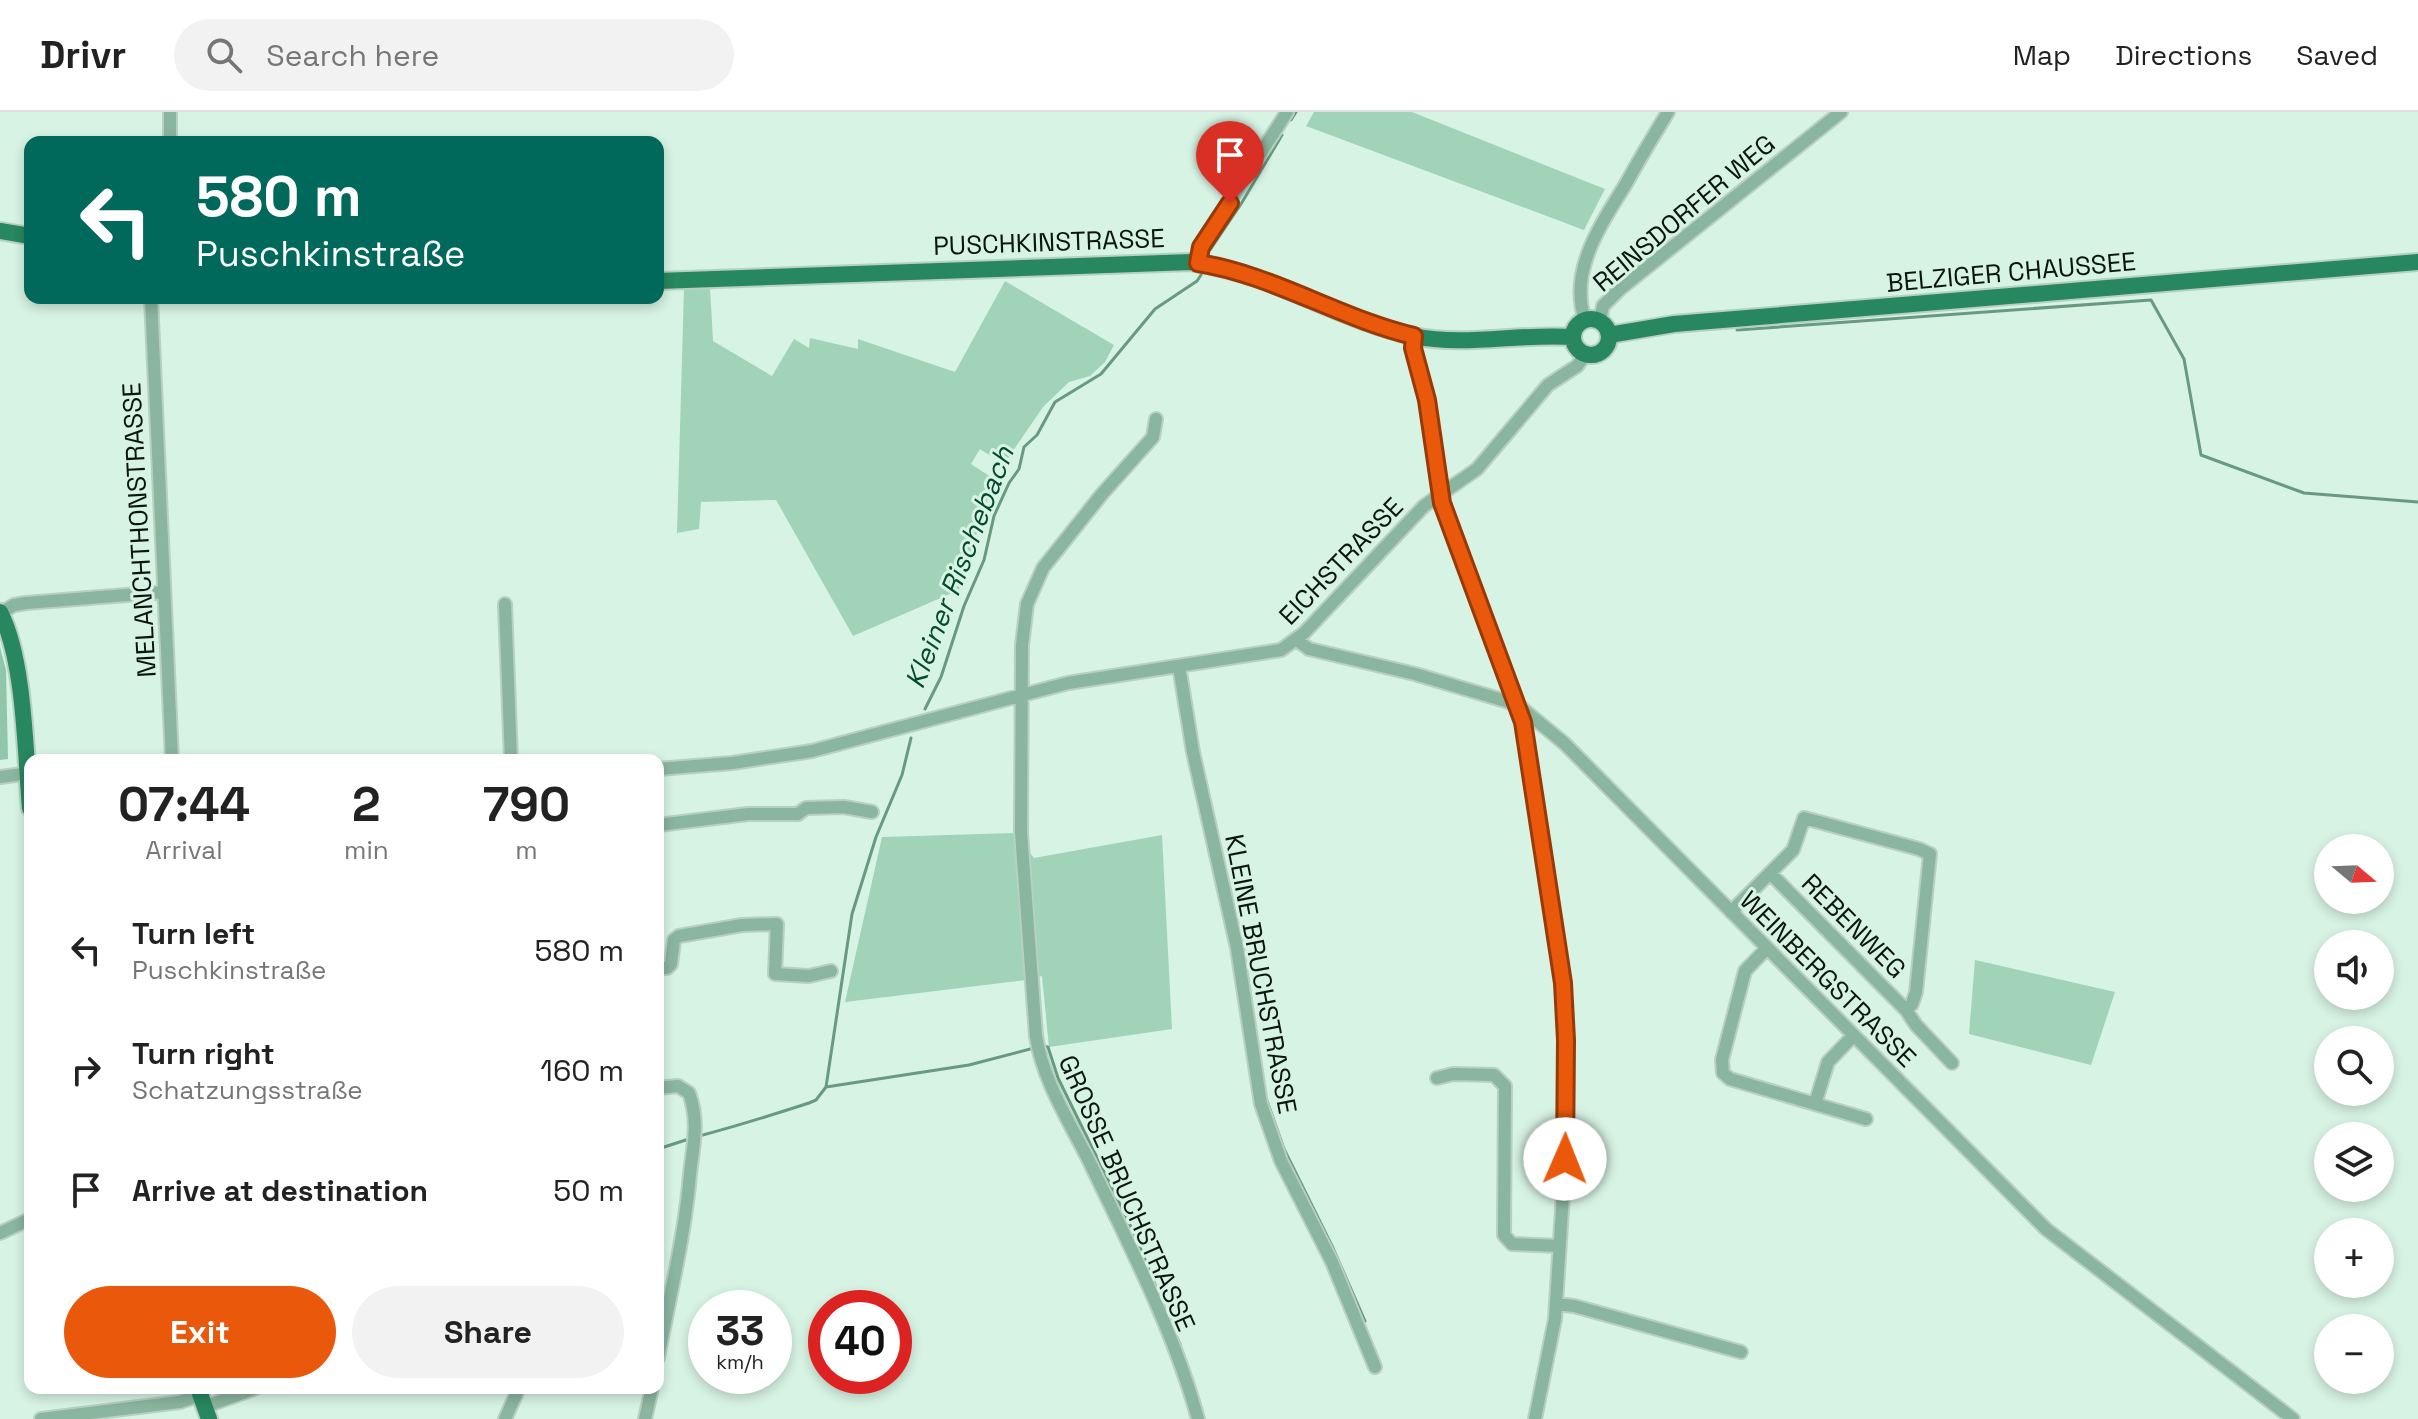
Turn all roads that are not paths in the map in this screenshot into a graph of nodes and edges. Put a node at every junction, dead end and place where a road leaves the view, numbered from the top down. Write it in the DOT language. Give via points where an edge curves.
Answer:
graph roads {
  1 [pos="170,112"];
  2 [pos="1287,112"];
  3 [pos="1668,112"];
  4 [pos="1841,112"];
  5 [pos="170,136"];
  6 [pos="0,231"];
  7 [pos="24,235"];
  8 [pos="2418,262"];
  9 [pos="1203,264"];
  10 [pos="664,281"];
  11 [pos="151,304"];
  12 [pos="1598,325"];
  13 [pos="1414,336"];
  14 [pos="1573,337"];
  15 [pos="1585,355"];
  16 [pos="1156,419"];
  17 [pos="1440,494"];
  18 [pos="164,592"];
  19 [pos="505,604"];
  20 [pos="0,612"];
  21 [pos="1297,640"];
  22 [pos="1179,666"];
  23 [pos="1023,694"];
  24 [pos="1519,706"];
  25 [pos="26,754"];
  26 [pos="172,754"];
  27 [pos="511,754"];
  28 [pos="664,769"];
  29 [pos="24,774"];
  30 [pos="0,777"];
  31 [pos="872,812"];
  32 [pos="664,824"];
  33 [pos="1770,873"];
  34 [pos="1731,912"];
  35 [pos="1767,948"];
  36 [pos="664,968"];
  37 [pos="831,971"];
  38 [pos="1906,1010"];
  39 [pos="1853,1036"];
  40 [pos="1952,1063"];
  41 [pos="1437,1078"];
  42 [pos="664,1087"];
  43 [pos="1815,1104"];
  44 [pos="1866,1119"];
  45 [pos="24,1222"];
  46 [pos="0,1233"];
  47 [pos="1559,1246"];
  48 [pos="664,1271"];
  49 [pos="673,1273"];
  50 [pos="1556,1304"];
  51 [pos="664,1324"];
  52 [pos="1741,1352"];
  53 [pos="1375,1367"];
  54 [pos="233,1394"];
  55 [pos="516,1394"];
  56 [pos="651,1394"];
  57 [pos="203,1402"];
  58 [pos="50,1418"];
  59 [pos="505,1419"];
  60 [pos="645,1419"];
  61 [pos="1198,1419"];
  62 [pos="1535,1419"];
  63 [pos="2293,1419"];
  1 -- 5 [label="street"];
  2 -- 9 [label="street" via="1201,247"];
  3 -- 12 [label="street" via="1592,242 1583,268 1580,303"];
  4 -- 12 [label="street, REINSDORFER WEG" via="1605,302"];
  6 -- 7 [label="main road"];
  8 -- 12 [label="main road, BELZIGER CHAUSSEE" via="1674,324"];
  9 -- 10 [label="main road, PUSCHKINSTRASSE"];
  9 -- 13 [label="main road, PUSCHKINSTRASSE"];
  11 -- 18 [label="street, MELANCHTHONSTRASSE"];
  12 -- 14 [label="main road" via="1576,326"];
  12 -- 15 [label="main road" via="1608,344 1594,356"];
  13 -- 14 [label="main road, PUSCHKINSTRASSE" via="1469,341"];
  13 -- 17 [label="street"];
  14 -- 15 [label="main road"];
  15 -- 17 [label="street, EICHSTRASSE" via="1548,385 1477,469"];
  16 -- 23 [label="street, GROSSE BRUCHSTRASSE" via="1153,437 1051,554 1036,580 1023,627"];
  17 -- 21 [label="street, EICHSTRASSE"];
  17 -- 24 [label="street"];
  18 -- 20 [label="street" via="26,603"];
  18 -- 26 [label="street, MELANCHTHONSTRASSE"];
  19 -- 27 [label="street"];
  20 -- 25 [label="main road" via="17,669"];
  21 -- 22 [label="street, EICHSTRASSE" via="1281,650"];
  21 -- 24 [label="street, WEINBERGSTRASSE" via="1309,649"];
  22 -- 23 [label="street, EICHSTRASSE"];
  22 -- 53 [label="street, KLEINE BRUCHSTRASSE" via="1239,960 1261,1104 1281,1161 1332,1262"];
  23 -- 28 [label="street, EICHSTRASSE" via="812,751"];
  23 -- 61 [label="street, GROSSE BRUCHSTRASSE" via="1021,832 1038,1046 1053,1091 1138,1266"];
  24 -- 34 [label="street, WEINBERGSTRASSE" via="1564,743"];
  24 -- 47 [label="street" via="1565,1012"];
  29 -- 30 [label="street"];
  31 -- 32 [label="street" via="806,808 798,814"];
  33 -- 34 [label="street, REBENWEG"];
  33 -- 38 [label="street, REBENWEG"];
  33 -- 38 [label="street, REBENWEG" via="1793,850 1804,818 1930,854 1916,992"];
  34 -- 35 [label="street, WEINBERGSTRASSE"];
  35 -- 39 [label="street, WEINBERGSTRASSE"];
  35 -- 43 [label="street" via="1745,971 1723,1073"];
  36 -- 37 [label="street" via="671,964 679,936 777,924 775,974"];
  38 -- 40 [label="street, REBENWEG"];
  39 -- 43 [label="street" via="1828,1062"];
  39 -- 63 [label="street, WEINBERGSTRASSE" via="2046,1229"];
  41 -- 47 [label="street" via="1494,1075 1505,1086 1504,1235 1512,1244"];
  42 -- 49 [label="street" via="678,1086 689,1093 696,1139"];
  43 -- 44 [label="street"];
  45 -- 46 [label="street"];
  47 -- 50 [label="street"];
  48 -- 49 [label="street"];
  49 -- 51 [label="street"];
  50 -- 52 [label="street"];
  50 -- 62 [label="street"];
  54 -- 57 [label="street"];
  55 -- 59 [label="street"];
  56 -- 60 [label="street"];
  57 -- 58 [label="street"];
}
